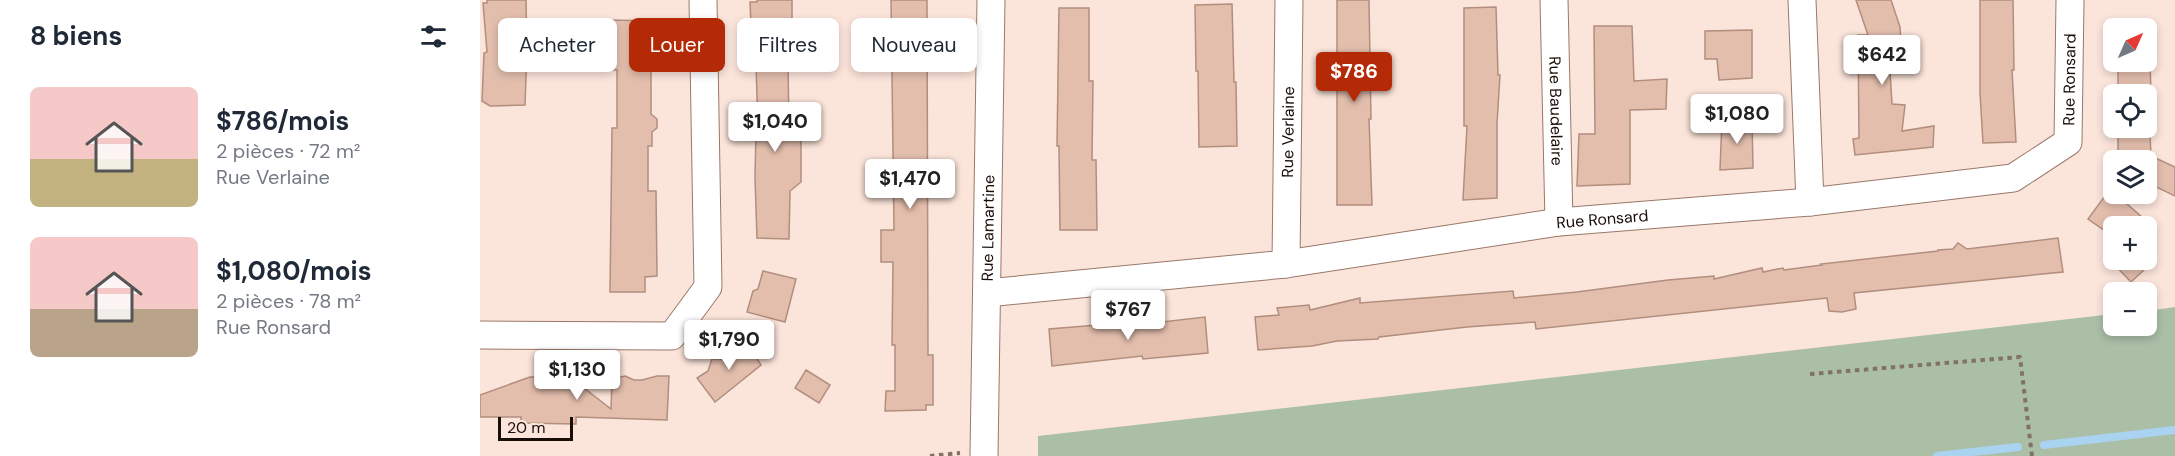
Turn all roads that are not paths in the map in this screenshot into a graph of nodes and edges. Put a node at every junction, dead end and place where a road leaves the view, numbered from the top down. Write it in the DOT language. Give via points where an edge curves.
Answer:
graph roads {
  1 [pos="703,0"];
  2 [pos="992,0"];
  3 [pos="1289,0"];
  4 [pos="1554,0"];
  5 [pos="1802,0"];
  6 [pos="2070,0"];
  7 [pos="1810,202"];
  8 [pos="1559,222"];
  9 [pos="1286,264"];
  10 [pos="987,293"];
  11 [pos="480,335"];
  12 [pos="984,456"];
  1 -- 11 [label="street" via="708,287 672,336"];
  2 -- 10 [label="street, Rue Lamartine"];
  3 -- 9 [label="street, Rue Verlaine"];
  4 -- 8 [label="street, Rue Baudelaire"];
  5 -- 7 [label="street"];
  6 -- 7 [label="street, Rue Ronsard" via="2068,142 2013,178"];
  7 -- 8 [label="street, Rue Ronsard"];
  8 -- 9 [label="street, Rue Ronsard"];
  9 -- 10 [label="street, Rue Ronsard"];
  10 -- 12 [label="street, Rue Lamartine"];
}
